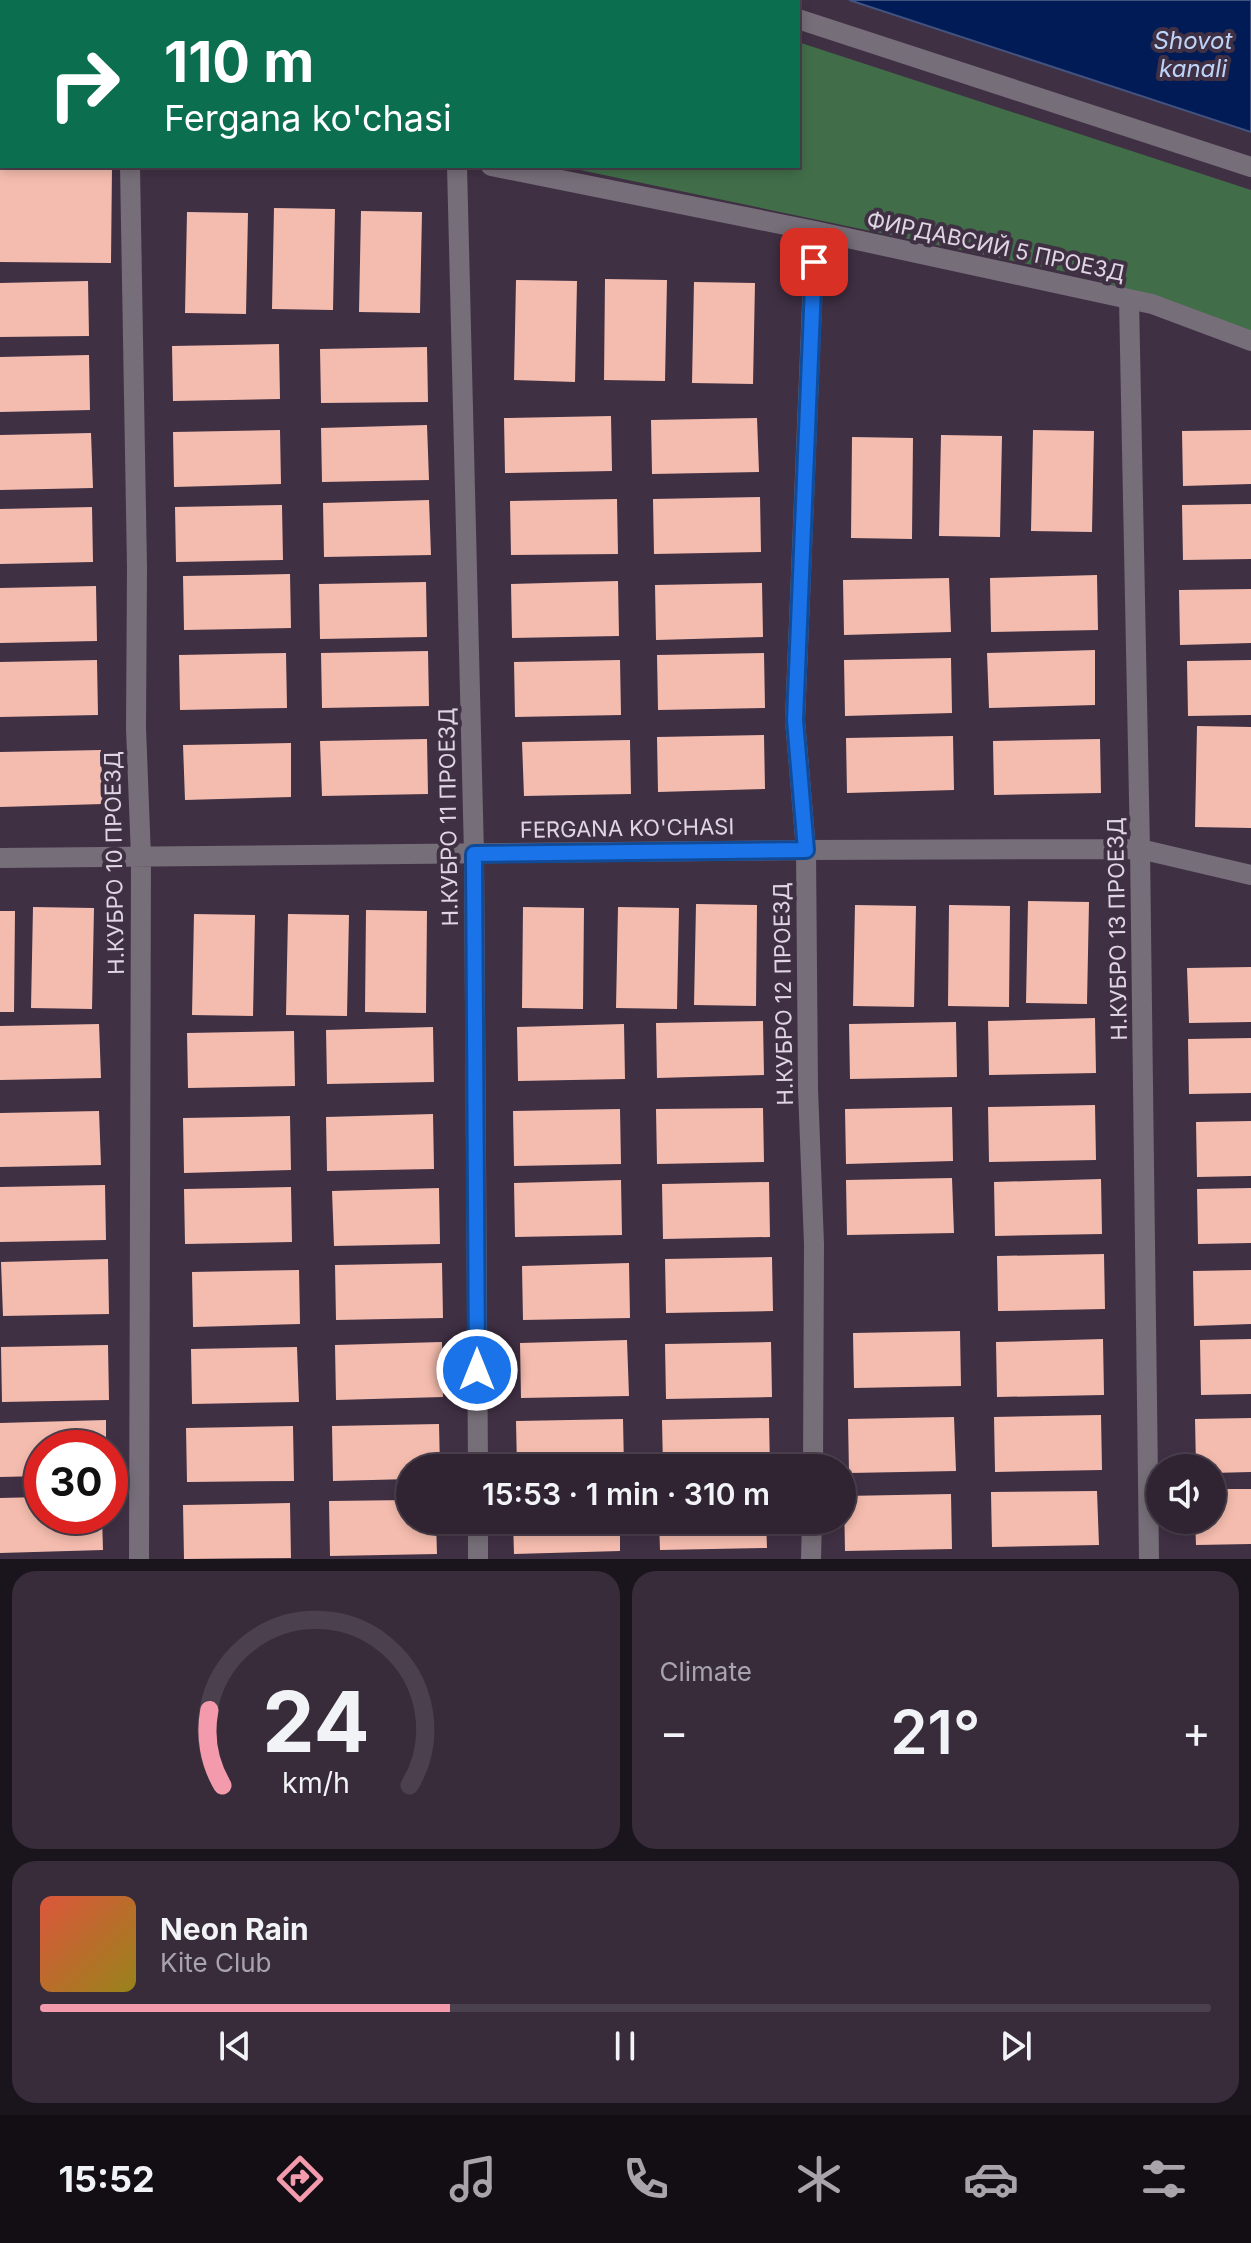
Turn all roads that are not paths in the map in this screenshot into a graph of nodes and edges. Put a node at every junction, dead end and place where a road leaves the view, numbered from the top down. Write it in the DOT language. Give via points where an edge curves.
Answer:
graph roads {
  1 [pos="800,20"];
  2 [pos="1251,167"];
  3 [pos="130,168"];
  4 [pos="457,168"];
  5 [pos="501,168"];
  6 [pos="815,231"];
  7 [pos="1129,299"];
  8 [pos="1251,341"];
  9 [pos="1140,849"];
  10 [pos="806,850"];
  11 [pos="474,854"];
  12 [pos="141,857"];
  13 [pos="0,858"];
  14 [pos="1251,875"];
  15 [pos="478,1454"];
  16 [pos="813,1454"];
  17 [pos="478,1534"];
  18 [pos="812,1534"];
  19 [pos="139,1559"];
  20 [pos="478,1559"];
  21 [pos="811,1559"];
  22 [pos="1149,1559"];
  1 -- 2 [label="street"];
  3 -- 12 [label="street, Н.КУБРО 10 ПРОЕЗД"];
  4 -- 11 [label="street, Н.КУБРО 11 ПРОЕЗД"];
  5 -- 6 [label="street, ФИРДАВСИЙ 5 ПРОЕЗД"];
  6 -- 7 [label="street, ФИРДАВСИЙ 5 ПРОЕЗД"];
  6 -- 10 [label="street, Н.КУБРО 12 ПРОЕЗД" via="795,720"];
  7 -- 8 [label="street, ФИРДАВСИЙ 5 ПРОЕЗД"];
  7 -- 9 [label="street, Н.КУБРО 13 ПРОЕЗД"];
  9 -- 10 [label="street, FERGANA KO'CHASI"];
  9 -- 14 [label="street, FERGANA KO'CHASI"];
  9 -- 22 [label="street, Н.КУБРО 13 ПРОЕЗД"];
  10 -- 11 [label="street, FERGANA KO'CHASI"];
  10 -- 16 [label="street, Н.КУБРО 12 ПРОЕЗД"];
  11 -- 12 [label="street, FERGANA KO'CHASI"];
  11 -- 15 [label="street, Н.КУБРО 11 ПРОЕЗД"];
  12 -- 13 [label="street, FERGANA KO'CHASI"];
  12 -- 19 [label="street, Н.КУБРО 10 ПРОЕЗД"];
  17 -- 20 [label="street"];
  18 -- 21 [label="street"];
}
